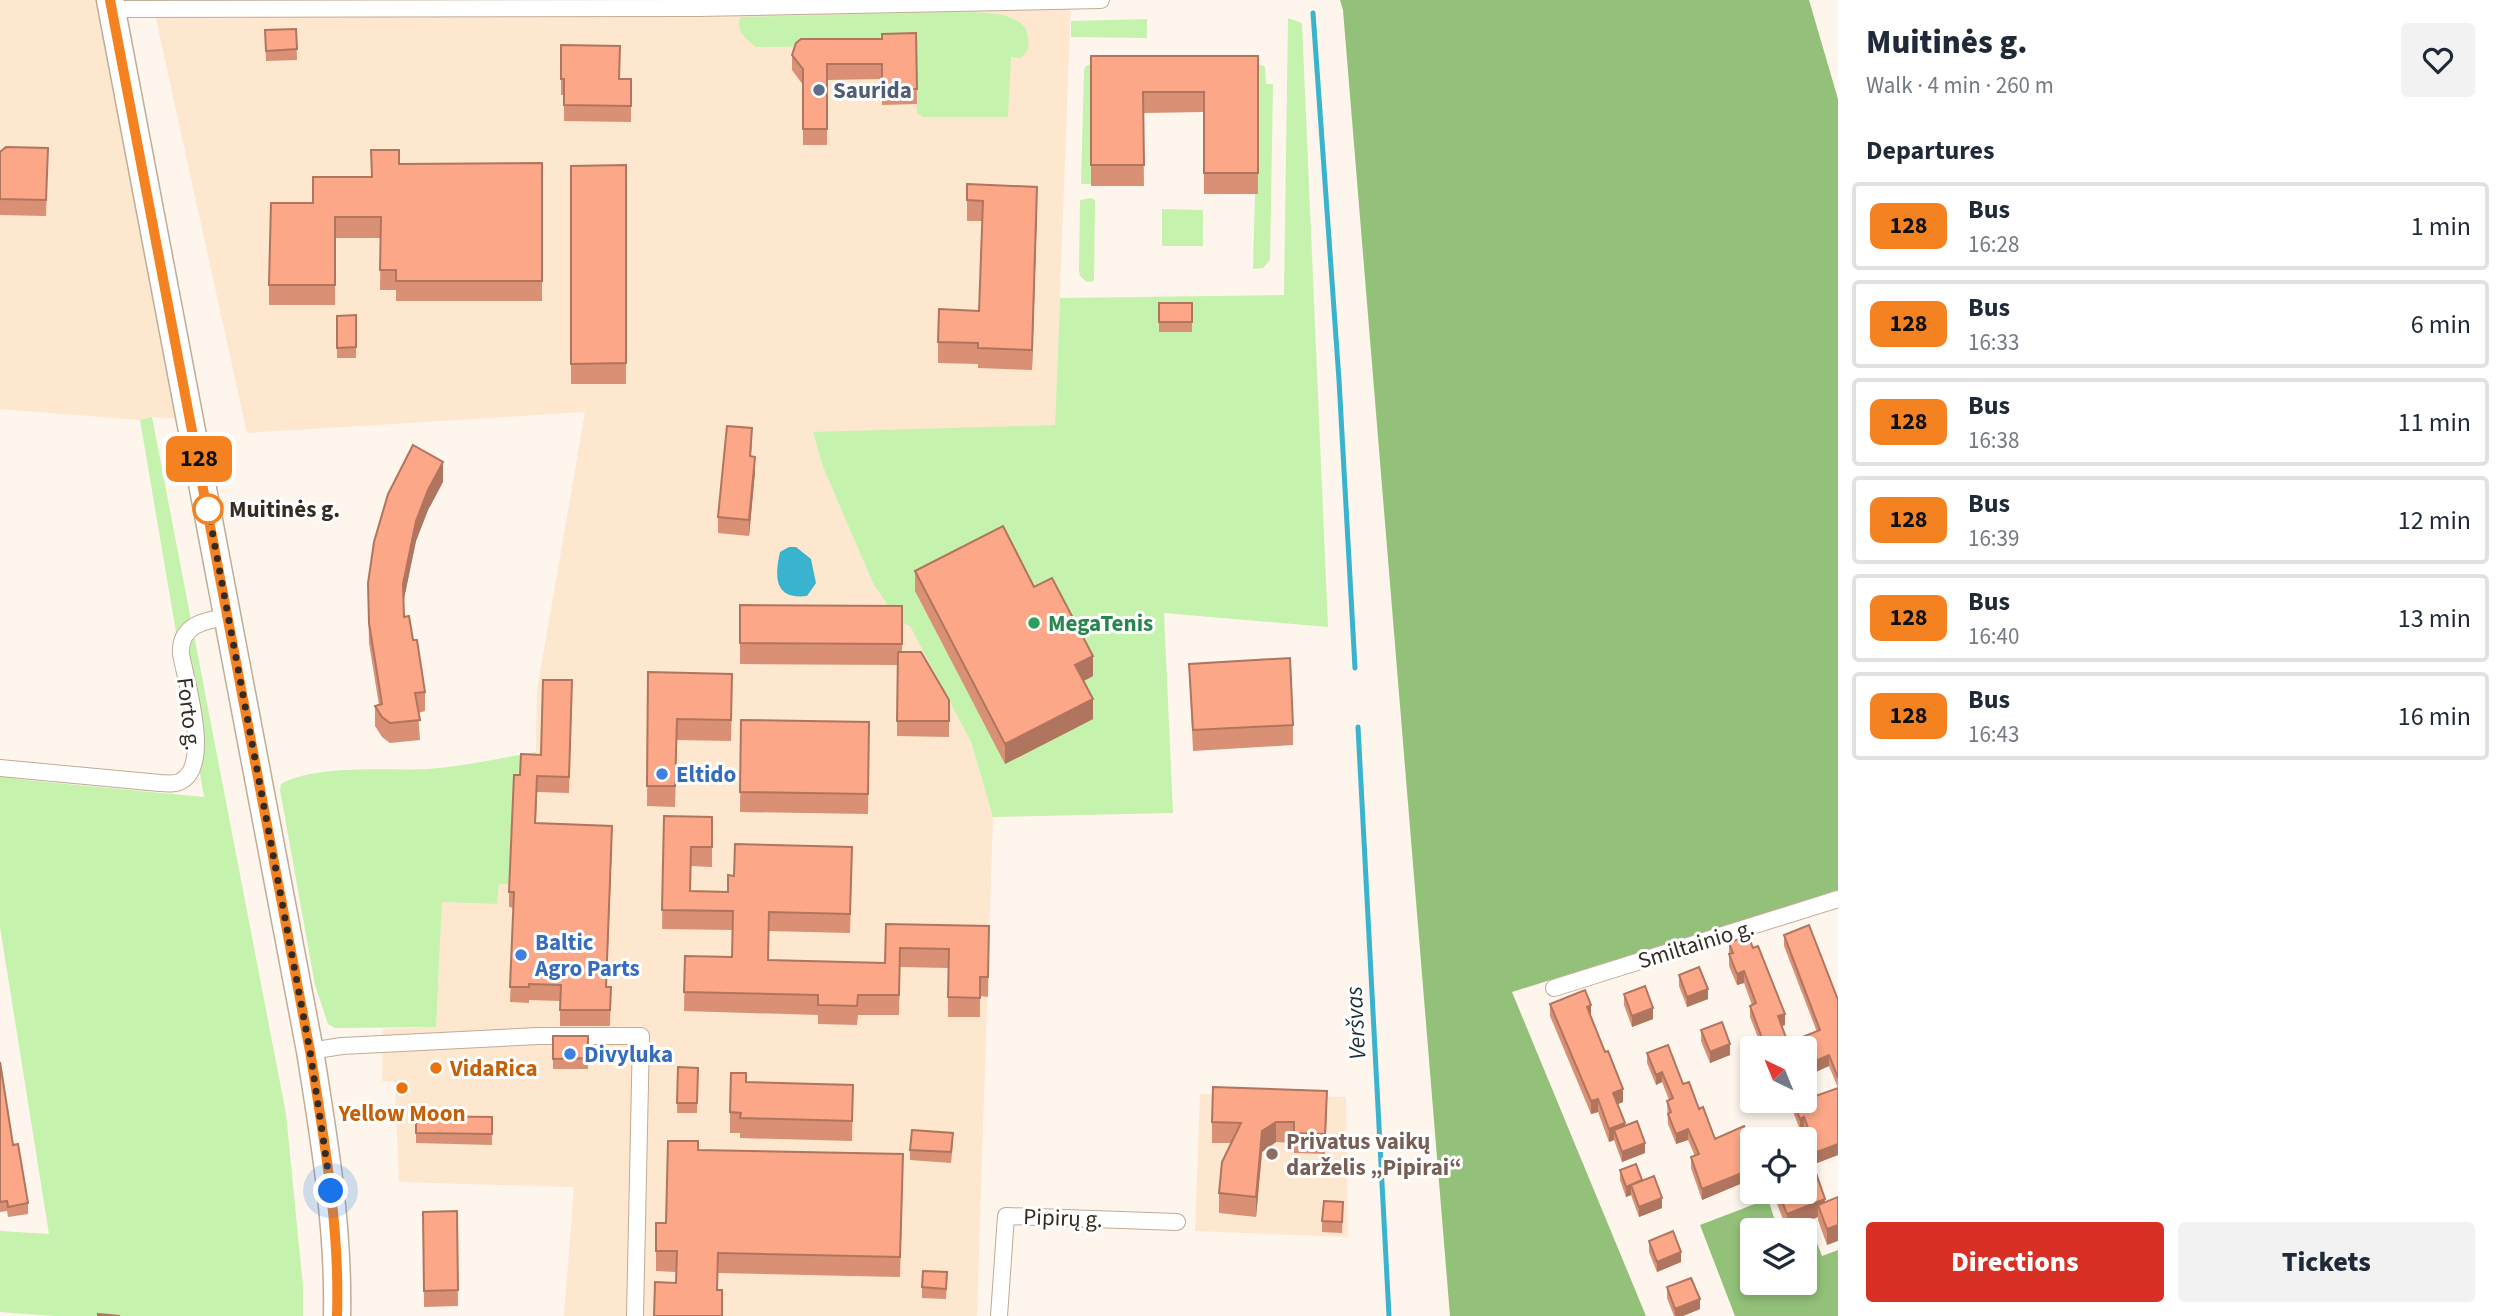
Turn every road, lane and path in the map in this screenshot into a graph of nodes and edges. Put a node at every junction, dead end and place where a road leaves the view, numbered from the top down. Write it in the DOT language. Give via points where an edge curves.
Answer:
graph roads {
  1 [pos="1101,0"];
  2 [pos="111,4"];
  3 [pos="237,5"];
  4 [pos="228,617"];
  5 [pos="0,768"];
  6 [pos="1838,899"];
  7 [pos="1554,988"];
  8 [pos="310,1051"];
  9 [pos="1177,1222"];
  10 [pos="337,1316"];
  11 [pos="635,1316"];
  12 [pos="999,1316"];
  1 -- 3 [label="street" via="698,8"];
  2 -- 3 [label="street"];
  2 -- 4 [label="main road"];
  4 -- 5 [label="street, Forto g." via="199,622 181,643 197,748 191,772 181,781"];
  4 -- 8 [label="main road"];
  6 -- 7 [label="street, Smiltainio g."];
  8 -- 10 [label="main road" via="329,1170"];
  8 -- 11 [label="street" via="538,1036 641,1036"];
  9 -- 12 [label="street, Pipirų g." via="1006,1216"];
}
